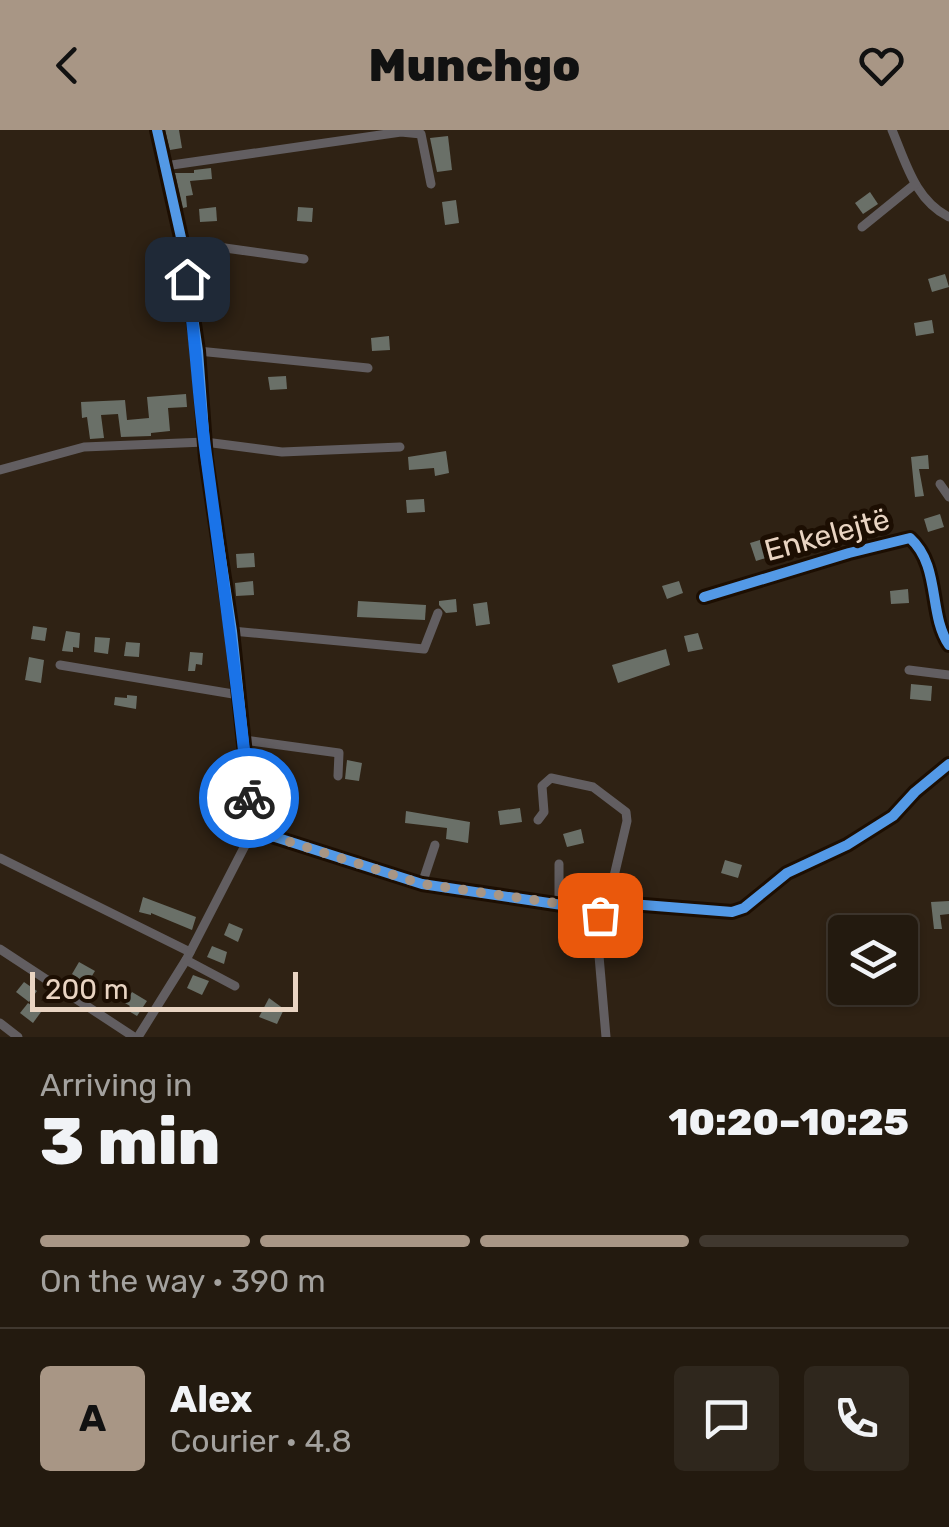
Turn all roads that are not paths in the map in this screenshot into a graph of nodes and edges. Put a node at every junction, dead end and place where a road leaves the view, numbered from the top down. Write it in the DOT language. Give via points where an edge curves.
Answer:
graph roads {
  1 [pos="158,130"];
  2 [pos="892,130"];
  3 [pos="165,166"];
  4 [pos="430,184"];
  5 [pos="915,184"];
  6 [pos="949,217"];
  7 [pos="862,228"];
  8 [pos="182,242"];
  9 [pos="304,260"];
  10 [pos="198,351"];
  11 [pos="368,368"];
  12 [pos="204,442"];
  13 [pos="400,447"];
  14 [pos="0,470"];
  15 [pos="940,484"];
  16 [pos="949,497"];
  17 [pos="704,596"];
  18 [pos="438,613"];
  19 [pos="232,630"];
  20 [pos="949,645"];
  21 [pos="60,665"];
  22 [pos="909,670"];
  23 [pos="949,675"];
  24 [pos="239,694"];
  25 [pos="244,740"];
  26 [pos="949,764"];
  27 [pos="338,776"];
  28 [pos="538,820"];
  29 [pos="252,830"];
  30 [pos="435,845"];
  31 [pos="0,858"];
  32 [pos="559,864"];
  33 [pos="422,884"];
  34 [pos="559,904"];
  35 [pos="608,906"];
  36 [pos="590,908"];
  37 [pos="596,921"];
  38 [pos="0,949"];
  39 [pos="188,956"];
  40 [pos="236,986"];
  41 [pos="0,1023"];
  42 [pos="18,1037"];
  43 [pos="136,1037"];
  44 [pos="606,1037"];
  1 -- 3 [label="street"];
  2 -- 5 [label="street"];
  3 -- 4 [label="street" via="401,132 420,134"];
  3 -- 8 [label="street"];
  5 -- 6 [label="street"];
  5 -- 7 [label="street"];
  8 -- 9 [label="street"];
  8 -- 10 [label="street"];
  10 -- 11 [label="street"];
  10 -- 12 [label="street"];
  12 -- 13 [label="street" via="282,452"];
  12 -- 14 [label="street" via="84,447"];
  12 -- 19 [label="street"];
  15 -- 16 [label="street"];
  17 -- 20 [label="street, Enkelejtë" via="910,538 932,578"];
  18 -- 19 [label="street" via="424,648"];
  19 -- 24 [label="street"];
  21 -- 24 [label="street"];
  22 -- 23 [label="street"];
  24 -- 25 [label="street"];
  25 -- 27 [label="street" via="339,753"];
  25 -- 29 [label="street"];
  26 -- 35 [label="street" via="894,816 787,873 739,911"];
  28 -- 35 [label="street" via="544,812 542,786 551,778 587,784 624,808 627,821"];
  29 -- 33 [label="street"];
  29 -- 39 [label="street"];
  30 -- 33 [label="street"];
  31 -- 39 [label="street"];
  32 -- 34 [label="street"];
  33 -- 34 [label="street"];
  34 -- 36 [label="street"];
  35 -- 36 [label="street"];
  35 -- 37 [label="street"];
  36 -- 37 [label="street"];
  37 -- 44 [label="street"];
  38 -- 43 [label="street"];
  39 -- 40 [label="street"];
  39 -- 43 [label="street"];
  41 -- 42 [label="street"];
}
